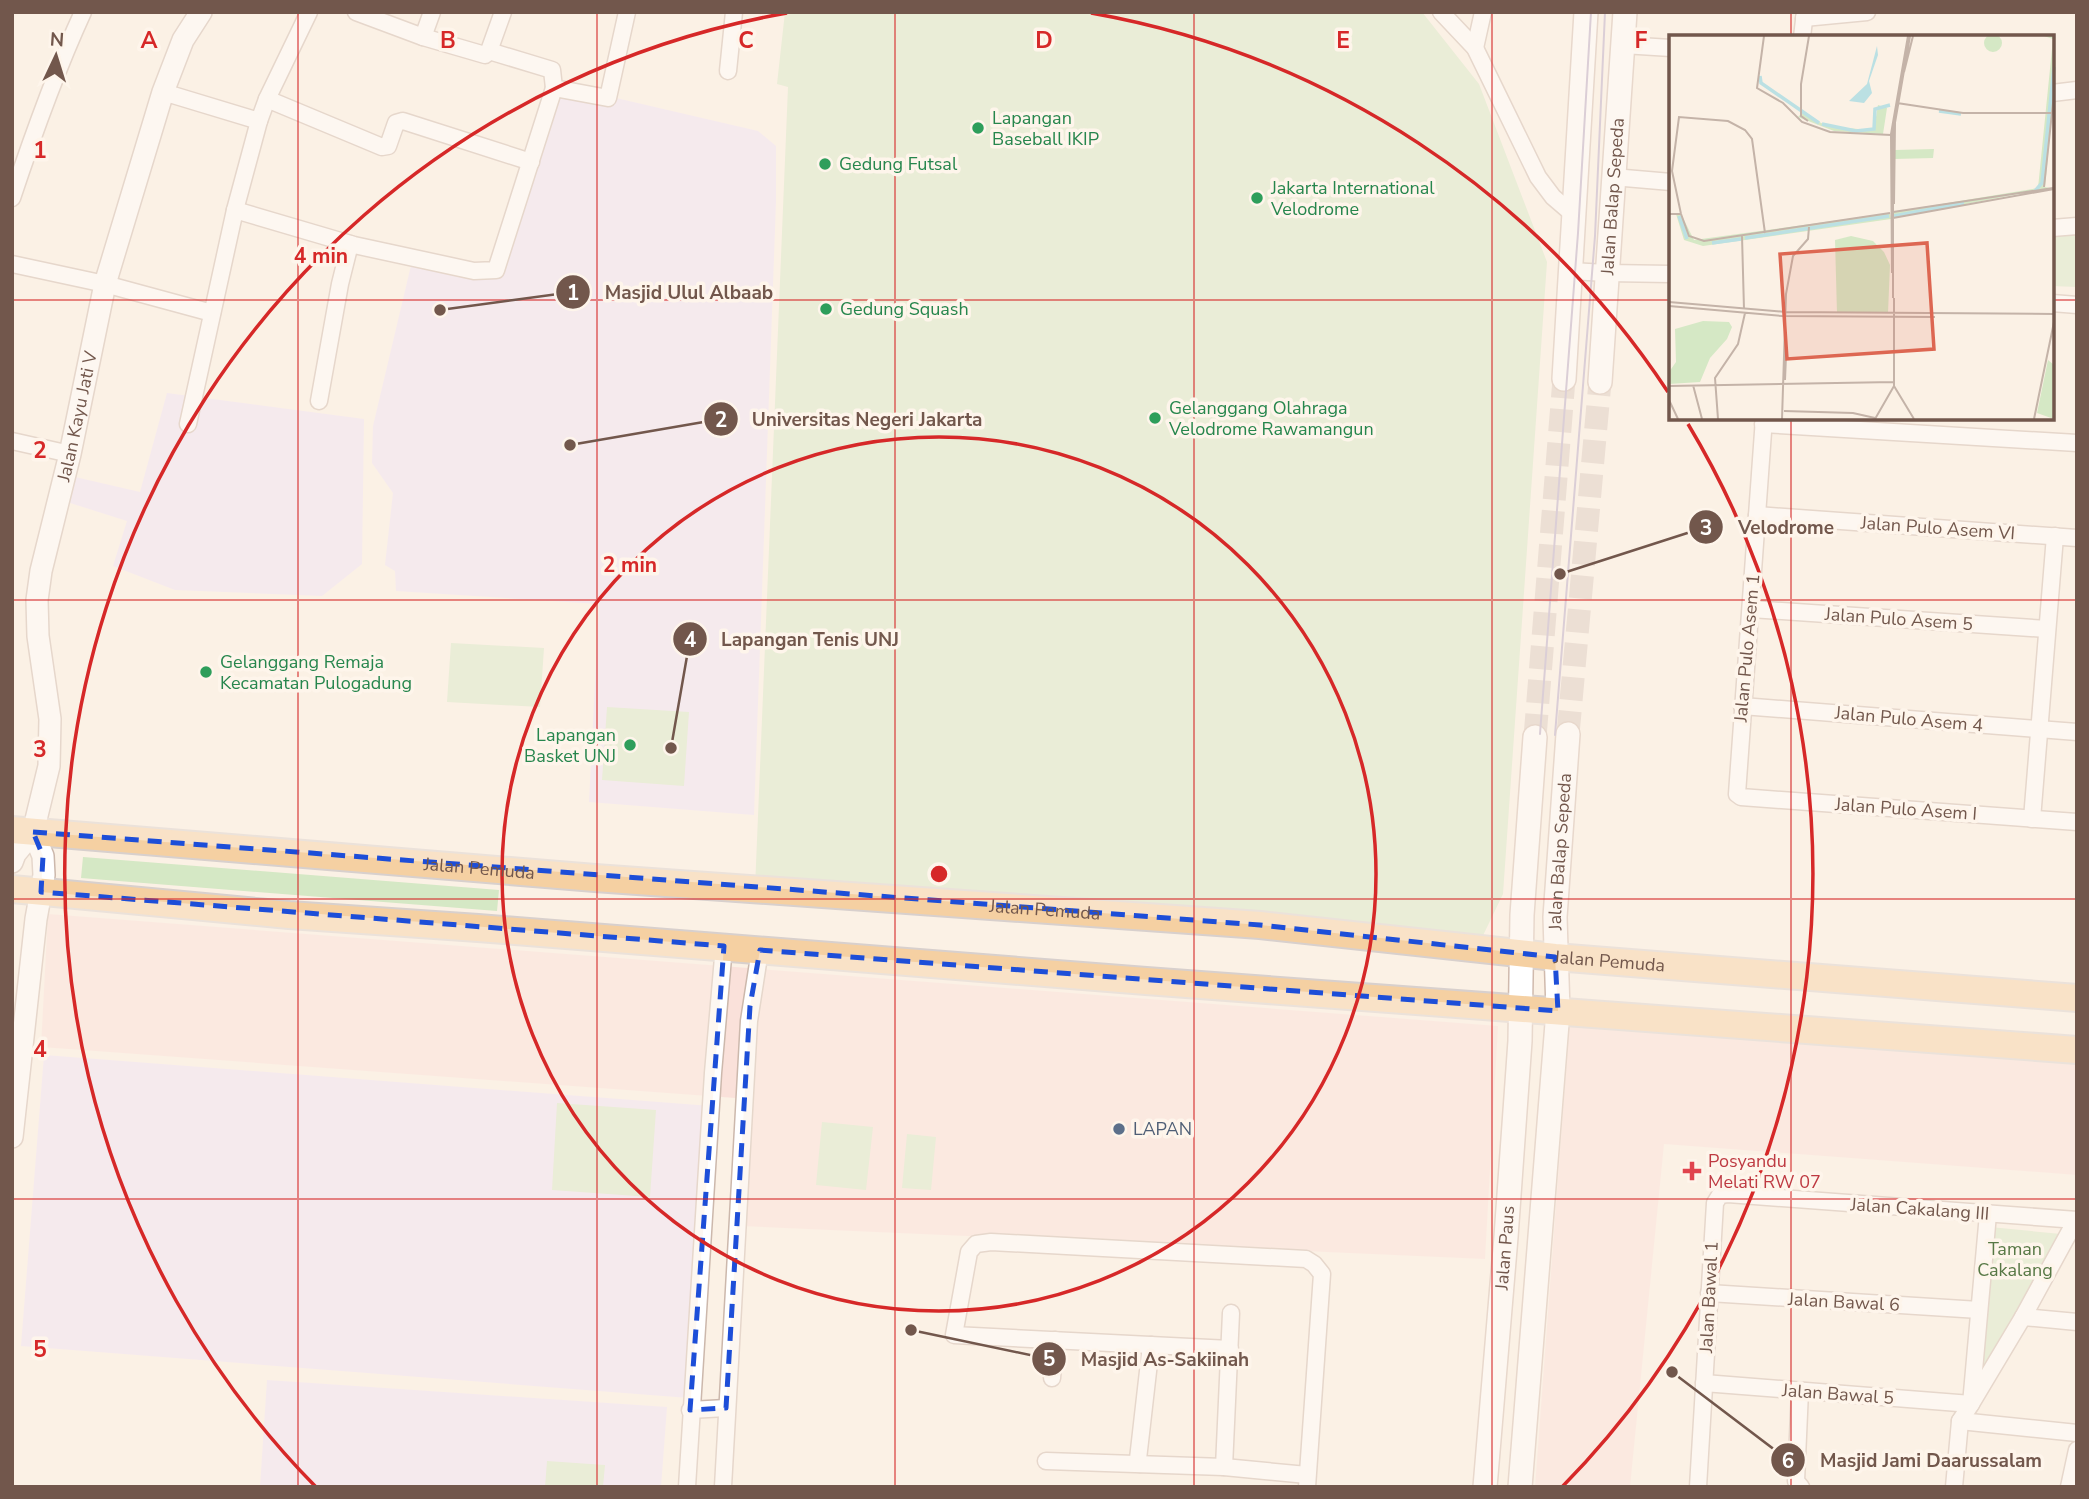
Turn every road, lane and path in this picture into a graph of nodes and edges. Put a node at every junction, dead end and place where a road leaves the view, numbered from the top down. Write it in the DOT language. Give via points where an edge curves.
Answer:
graph roads {
  1 [pos="83,12"];
  2 [pos="201,12"];
  3 [pos="309,12"];
  4 [pos="356,12"];
  5 [pos="432,12"];
  6 [pos="503,12"];
  7 [pos="627,12"];
  8 [pos="734,12"];
  9 [pos="1441,12"];
  10 [pos="1483,12"];
  11 [pos="1586,12"];
  12 [pos="1625,12"];
  13 [pos="1867,12"];
  14 [pos="1805,15"];
  15 [pos="1802,35"];
  16 [pos="423,37"];
  17 [pos="1623,45"];
  18 [pos="1475,48"];
  19 [pos="1669,48"];
  20 [pos="489,51"];
  21 [pos="728,71"];
  22 [pos="554,88"];
  23 [pos="2077,90"];
  24 [pos="163,92"];
  25 [pos="2054,93"];
  26 [pos="267,99"];
  27 [pos="259,121"];
  28 [pos="531,162"];
  29 [pos="1613,177"];
  30 [pos="1669,182"];
  31 [pos="12,198"];
  32 [pos="235,210"];
  33 [pos="1574,215"];
  34 [pos="2077,226"];
  35 [pos="2054,228"];
  36 [pos="350,244"];
  37 [pos="12,264"];
  38 [pos="1570,271"];
  39 [pos="1607,273"];
  40 [pos="1669,274"];
  41 [pos="105,284"];
  42 [pos="2054,303"];
  43 [pos="2077,305"];
  44 [pos="212,313"];
  45 [pos="1564,379"];
  46 [pos="1600,382"];
  47 [pos="319,401"];
  48 [pos="1763,421"];
  49 [pos="188,424"];
  50 [pos="12,441"];
  51 [pos="2077,443"];
  52 [pos="70,454"];
  53 [pos="1757,514"];
  54 [pos="2055,536"];
  55 [pos="2077,538"];
  56 [pos="1751,609"];
  57 [pos="2047,629"];
  58 [pos="1742,706"];
  59 [pos="2039,730"];
  60 [pos="2077,732"];
  61 [pos="1568,734"];
  62 [pos="1535,737"];
  63 [pos="1737,794"];
  64 [pos="2032,819"];
  65 [pos="2077,822"];
  66 [pos="22,831"];
  67 [pos="12,862"];
  68 [pos="12,889"];
  69 [pos="41,892"];
  70 [pos="724,946"];
  71 [pos="760,950"];
  72 [pos="1520,954"];
  73 [pos="1555,957"];
  74 [pos="2077,998"];
  75 [pos="718,1005"];
  76 [pos="750,1006"];
  77 [pos="1521,1008"];
  78 [pos="1558,1011"];
  79 [pos="2077,1050"];
  80 [pos="12,1137"];
  81 [pos="1722,1194"];
  82 [pos="1988,1214"];
  83 [pos="2076,1220"];
  84 [pos="1709,1293"];
  85 [pos="1979,1310"];
  86 [pos="1231,1313"];
  87 [pos="2023,1317"];
  88 [pos="2077,1322"];
  89 [pos="1055,1340"];
  90 [pos="1151,1345"];
  91 [pos="1230,1349"];
  92 [pos="1052,1378"];
  93 [pos="1704,1384"];
  94 [pos="1800,1391"];
  95 [pos="1971,1404"];
  96 [pos="726,1408"];
  97 [pos="690,1410"];
  98 [pos="1960,1421"];
  99 [pos="2077,1433"];
  100 [pos="2077,1450"];
  101 [pos="1046,1461"];
  102 [pos="1140,1464"];
  103 [pos="1224,1467"];
  104 [pos="1307,1481"];
  105 [pos="687,1487"];
  106 [pos="723,1487"];
  107 [pos="1485,1487"];
  108 [pos="1520,1487"];
  109 [pos="1698,1487"];
  110 [pos="1801,1487"];
  111 [pos="1954,1487"];
  112 [pos="2069,1487"];
  1 -- 31 [label="street" via="41,111"];
  2 -- 24 [label="street, Jalan Kayu Jati V" via="183,40"];
  3 -- 26 [label="street"];
  4 -- 16 [label="street"];
  5 -- 16 [label="street"];
  6 -- 20 [label="street"];
  7 -- 22 [label="street" via="608,98"];
  8 -- 21 [label="street"];
  9 -- 18 [label="street"];
  10 -- 18 [label="street"];
  11 -- 33 [label="main road, Jalan Balap Sepeda"];
  12 -- 17 [label="main road, Jalan Balap Sepeda"];
  13 -- 14 [label="street"];
  14 -- 15 [label="street"];
  16 -- 20 [label="street" via="477,54"];
  17 -- 19 [label="street"];
  17 -- 29 [label="main road, Jalan Balap Sepeda"];
  18 -- 33 [label="street" via="1538,177"];
  20 -- 22 [label="street" via="552,70"];
  22 -- 28 [label="street"];
  23 -- 25 [label="street"];
  24 -- 27 [label="street"];
  24 -- 41 [label="street, Jalan Kayu Jati V"];
  26 -- 27 [label="street"];
  26 -- 28 [label="street" via="382,147 388,146 396,123 403,121"];
  27 -- 32 [label="street"];
  28 -- 36 [label="street" via="496,270 474,271"];
  29 -- 30 [label="street"];
  29 -- 39 [label="main road, Jalan Balap Sepeda"];
  32 -- 36 [label="street"];
  32 -- 44 [label="street"];
  33 -- 38 [label="main road, Jalan Balap Sepeda"];
  34 -- 35 [label="street"];
  36 -- 47 [label="street"];
  37 -- 41 [label="street"];
  38 -- 39 [label="street"];
  38 -- 45 [label="main road, Jalan Balap Sepeda"];
  39 -- 40 [label="street"];
  39 -- 46 [label="main road, Jalan Balap Sepeda"];
  41 -- 44 [label="street"];
  41 -- 52 [label="street, Jalan Kayu Jati V"];
  42 -- 43 [label="street"];
  44 -- 49 [label="street"];
  48 -- 51 [label="street"];
  48 -- 53 [label="street, Jalan Pulo Asem 1"];
  50 -- 52 [label="street"];
  52 -- 66 [label="street, Jalan Kayu Jati V" via="37,600 50,719 49,766"];
  53 -- 54 [label="street, Jalan Pulo Asem VI"];
  53 -- 56 [label="street, Jalan Pulo Asem 1"];
  54 -- 55 [label="street, Jalan Pulo Asem VI"];
  54 -- 57 [label="street"];
  56 -- 57 [label="street, Jalan Pulo Asem 5"];
  56 -- 58 [label="street, Jalan Pulo Asem 1"];
  57 -- 59 [label="street"];
  58 -- 59 [label="street, Jalan Pulo Asem 4"];
  58 -- 63 [label="street, Jalan Pulo Asem 1"];
  59 -- 60 [label="street, Jalan Pulo Asem 4"];
  59 -- 64 [label="street"];
  61 -- 73 [label="main road, Jalan Balap Sepeda"];
  62 -- 72 [label="main road, Jalan Balap Sepeda"];
  63 -- 64 [label="street, Jalan Pulo Asem I"];
  64 -- 65 [label="street, Jalan Pulo Asem I"];
  66 -- 67 [label="street"];
  66 -- 69 [label="street" via="43,856"];
  66 -- 72 [label="main road, Jalan Pemuda" via="576,877 1260,925"];
  68 -- 69 [label="main road"];
  69 -- 70 [label="main road"];
  69 -- 80 [label="street"];
  70 -- 71 [label="main road"];
  70 -- 75 [label="street"];
  71 -- 76 [label="street"];
  71 -- 77 [label="main road"];
  72 -- 73 [label="main road, Jalan Pemuda"];
  72 -- 77 [label="main road, Jalan Balap Sepeda"];
  73 -- 74 [label="main road, Jalan Pemuda"];
  73 -- 78 [label="main road, Jalan Balap Sepeda"];
  75 -- 76 [label="street"];
  75 -- 97 [label="street"];
  76 -- 96 [label="street"];
  77 -- 78 [label="main road"];
  77 -- 107 [label="main road, Jalan Paus"];
  78 -- 79 [label="main road"];
  78 -- 108 [label="main road, Jalan Paus"];
  81 -- 82 [label="street, Jalan Cakalang III"];
  81 -- 84 [label="street, Jalan Bawal 1" via="1715,1203"];
  82 -- 83 [label="street, Jalan Cakalang III"];
  82 -- 85 [label="street"];
  83 -- 87 [label="street"];
  84 -- 85 [label="street, Jalan Bawal 6"];
  84 -- 93 [label="street, Jalan Bawal 1"];
  85 -- 95 [label="street"];
  86 -- 91 [label="street"];
  87 -- 88 [label="street"];
  87 -- 95 [label="street"];
  89 -- 90 [label="street"];
  89 -- 92 [label="street"];
  89 -- 104 [label="street" via="954,1335 969,1252 976,1244 1306,1259 1322,1274"];
  90 -- 91 [label="street"];
  90 -- 102 [label="street"];
  91 -- 103 [label="street"];
  93 -- 94 [label="street, Jalan Bawal 5"];
  93 -- 109 [label="street, Jalan Bawal 1"];
  94 -- 95 [label="street, Jalan Bawal 5"];
  94 -- 110 [label="street" via="1796,1481"];
  95 -- 98 [label="street"];
  96 -- 97 [label="street"];
  96 -- 106 [label="street"];
  97 -- 105 [label="street"];
  98 -- 99 [label="street"];
  98 -- 111 [label="street"];
  100 -- 112 [label="street"];
  101 -- 102 [label="street"];
  102 -- 103 [label="street"];
  103 -- 104 [label="street"];
}
